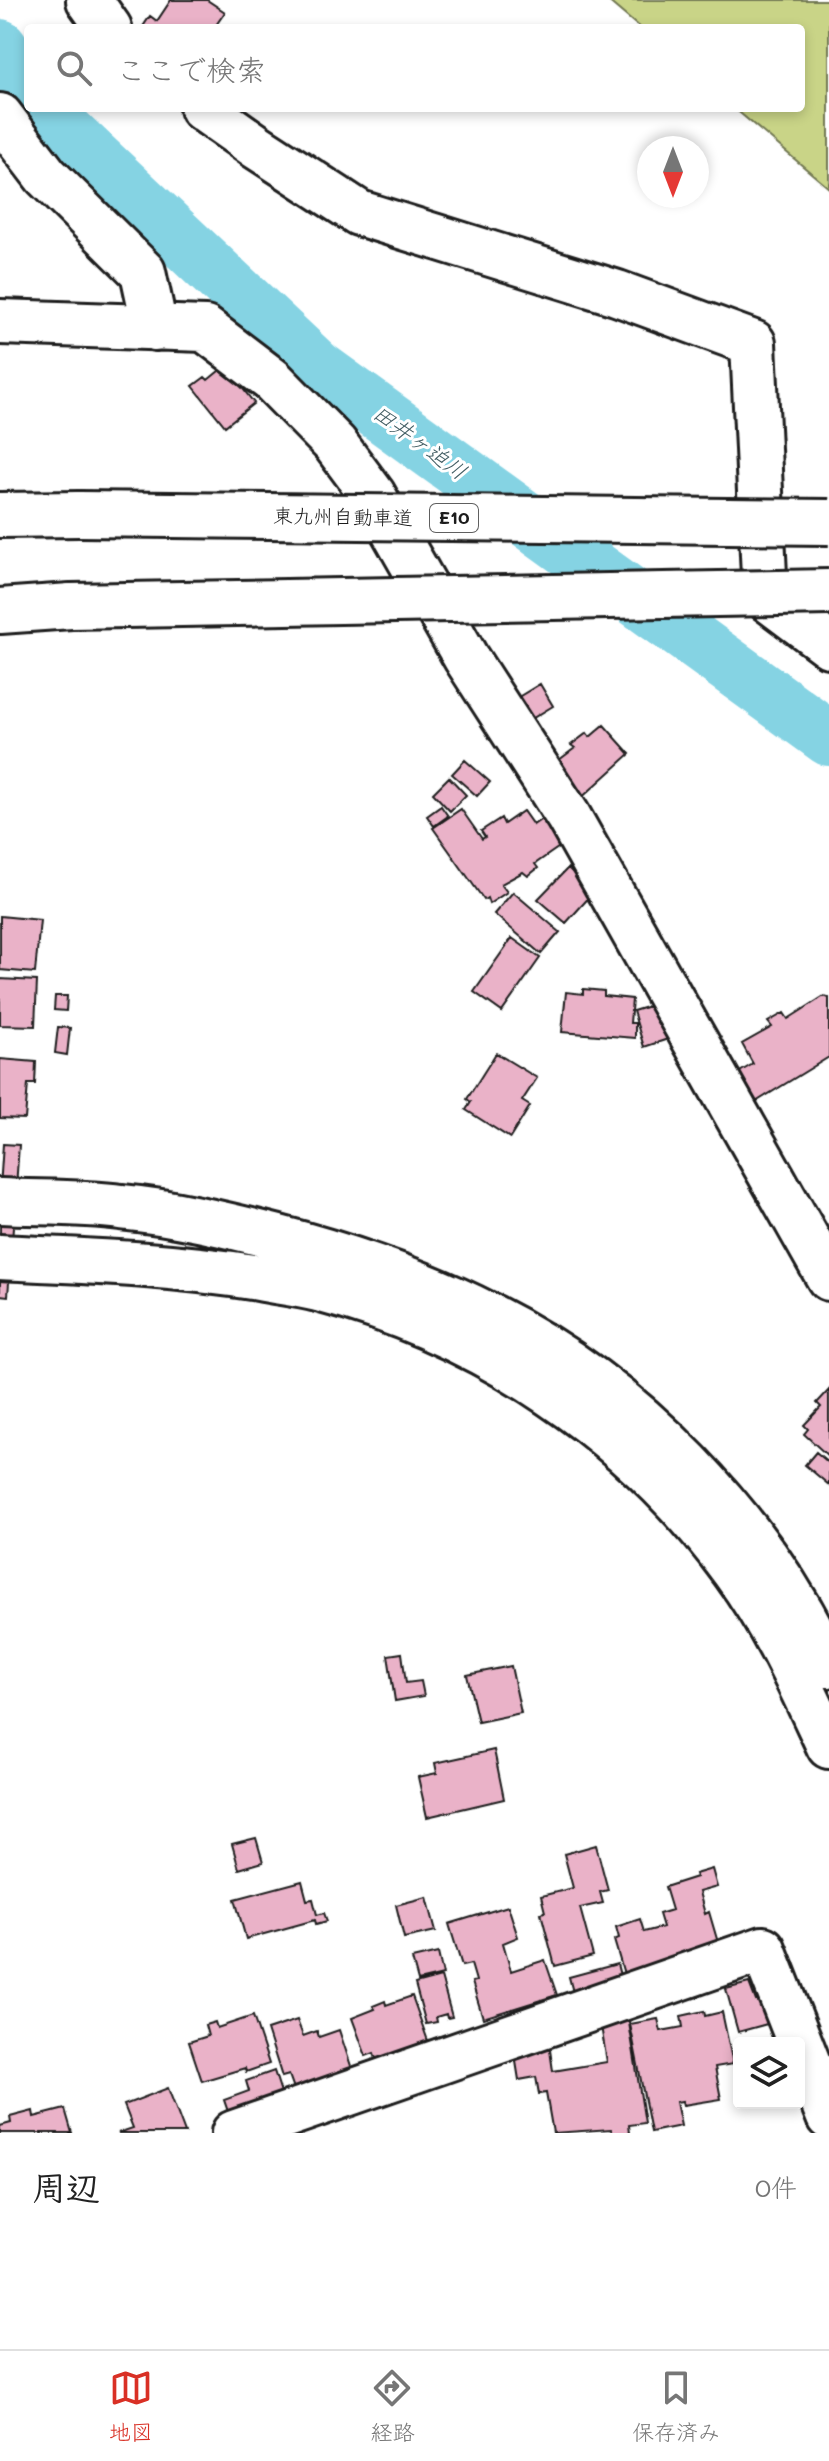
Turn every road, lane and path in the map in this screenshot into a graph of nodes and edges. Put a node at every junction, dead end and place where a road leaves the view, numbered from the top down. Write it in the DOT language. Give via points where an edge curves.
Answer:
graph roads {
  1 [pos="89,0"];
  2 [pos="106,24"];
  3 [pos="208,112"];
  4 [pos="0,116"];
  5 [pos="0,322"];
  6 [pos="155,328"];
  7 [pos="0,515"];
  8 [pos="829,522"];
  9 [pos="829,592"];
  10 [pos="0,611"];
  11 [pos="829,645"];
  12 [pos="0,1201"];
  13 [pos="0,1257"];
  14 [pos="829,1278"];
  15 [pos="829,1665"];
  16 [pos="829,1746"];
  17 [pos="829,2117"];
  18 [pos="234,2133"];
  1 -- 2 [label="main road"];
  3 -- 11 [label="main road" via="359,213 617,293 753,343 765,597"];
  4 -- 6 [label="main road" via="46,176 143,272"];
  5 -- 6 [label="main road"];
  6 -- 14 [label="main road" via="205,329 272,380 335,444 373,495 466,658 568,816"];
  7 -- 8 [label="main road, 東九州自動車道 / E10, bridge"];
  9 -- 10 [label="main road, bridge"];
  12 -- 15 [label="main road" via="120,1207 222,1224 399,1276 491,1316 574,1367 648,1425 711,1486 764,1551"];
  13 -- 16 [label="main road" via="119,1262 316,1288 401,1315 480,1351 554,1394 622,1447 685,1510 735,1572 782,1647"];
  17 -- 18 [label="main road" via="763,1949"];
}
